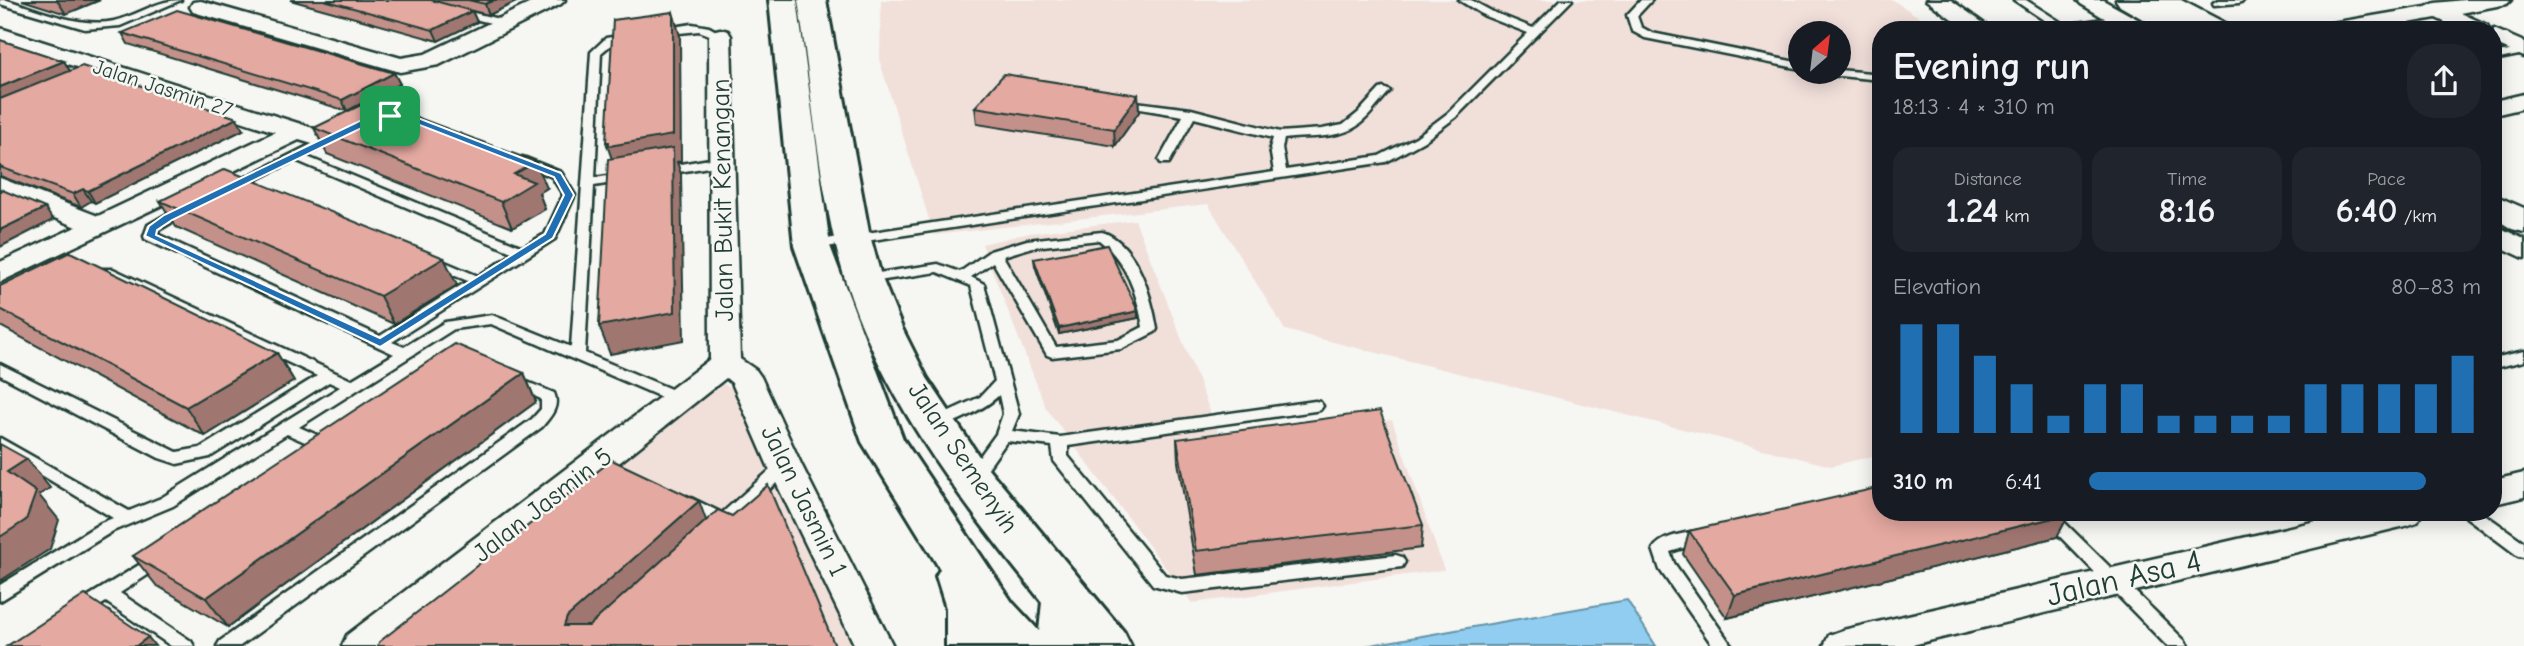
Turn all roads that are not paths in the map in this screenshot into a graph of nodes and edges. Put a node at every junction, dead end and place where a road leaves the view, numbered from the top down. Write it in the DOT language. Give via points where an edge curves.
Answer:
graph roads {
  1 [pos="176,0"];
  2 [pos="554,0"];
  3 [pos="783,0"];
  4 [pos="812,0"];
  5 [pos="1464,0"];
  6 [pos="1567,0"];
  7 [pos="1647,0"];
  8 [pos="1937,0"];
  9 [pos="2019,0"];
  10 [pos="2088,0"];
  11 [pos="2161,0"];
  12 [pos="2239,0"];
  13 [pos="2415,0"];
  14 [pos="2500,0"];
  15 [pos="0,1"];
  16 [pos="201,7"];
  17 [pos="446,9"];
  18 [pos="2437,10"];
  19 [pos="2130,16"];
  20 [pos="2217,17"];
  21 [pos="1968,21"];
  22 [pos="2049,21"];
  23 [pos="2103,21"];
  24 [pos="2149,21"];
  25 [pos="2379,21"];
  26 [pos="2460,21"];
  27 [pos="507,24"];
  28 [pos="1535,32"];
  29 [pos="652,33"];
  30 [pos="0,35"];
  31 [pos="638,36"];
  32 [pos="720,36"];
  33 [pos="2502,40"];
  34 [pos="2524,51"];
  35 [pos="2502,55"];
  36 [pos="1788,63"];
  37 [pos="1852,74"];
  38 [pos="1872,76"];
  39 [pos="1384,91"];
  40 [pos="1105,101"];
  41 [pos="2524,102"];
  42 [pos="2502,106"];
  43 [pos="1191,112"];
  44 [pos="350,130"];
  45 [pos="1279,136"];
  46 [pos="326,141"];
  47 [pos="296,144"];
  48 [pos="505,155"];
  49 [pos="1165,160"];
  50 [pos="722,161"];
  51 [pos="655,172"];
  52 [pos="642,174"];
  53 [pos="1281,174"];
  54 [pos="588,183"];
  55 [pos="0,186"];
  56 [pos="2502,190"];
  57 [pos="2524,202"];
  58 [pos="2502,210"];
  59 [pos="2524,222"];
  60 [pos="98,226"];
  61 [pos="2502,238"];
  62 [pos="852,240"];
  63 [pos="812,246"];
  64 [pos="2524,251"];
  65 [pos="524,252"];
  66 [pos="995,254"];
  67 [pos="416,255"];
  68 [pos="2502,256"];
  69 [pos="96,270"];
  70 [pos="0,274"];
  71 [pos="961,278"];
  72 [pos="864,279"];
  73 [pos="479,281"];
  74 [pos="380,343"];
  75 [pos="404,353"];
  76 [pos="578,354"];
  77 [pos="2524,356"];
  78 [pos="2502,361"];
  79 [pos="725,363"];
  80 [pos="0,369"];
  81 [pos="328,376"];
  82 [pos="504,378"];
  83 [pos="1002,382"];
  84 [pos="351,386"];
  85 [pos="680,399"];
  86 [pos="1315,406"];
  87 [pos="934,425"];
  88 [pos="286,427"];
  89 [pos="1003,435"];
  90 [pos="1060,442"];
  91 [pos="0,443"];
  92 [pos="307,461"];
  93 [pos="785,466"];
  94 [pos="972,480"];
  95 [pos="2524,485"];
  96 [pos="2502,490"];
  97 [pos="675,496"];
  98 [pos="127,518"];
  99 [pos="724,521"];
  100 [pos="2053,521"];
  101 [pos="2370,521"];
  102 [pos="2483,521"];
  103 [pos="1718,533"];
  104 [pos="704,539"];
  105 [pos="949,545"];
  106 [pos="173,549"];
  107 [pos="2524,551"];
  108 [pos="1396,562"];
  109 [pos="2113,580"];
  110 [pos="106,593"];
  111 [pos="0,594"];
  112 [pos="1066,596"];
  113 [pos="60,623"];
  114 [pos="186,646"];
  115 [pos="226,646"];
  116 [pos="361,646"];
  117 [pos="874,646"];
  118 [pos="971,646"];
  119 [pos="1022,646"];
  120 [pos="1063,646"];
  121 [pos="1106,646"];
  122 [pos="1723,646"];
  123 [pos="1843,646"];
  124 [pos="2179,646"];
  1 -- 15 [label="lane" via="116,24 85,26"];
  2 -- 27 [label="street"];
  3 -- 63 [label="main road, Jalan Semenyih"];
  4 -- 62 [label="main road, Jalan Semenyih"];
  5 -- 28 [label="lane"];
  6 -- 28 [label="lane"];
  7 -- 36 [label="lane" via="1632,15 1636,29 1649,36"];
  8 -- 21 [label="street"];
  9 -- 22 [label="lane"];
  10 -- 19 [label="street"];
  11 -- 20 [label="street"];
  12 -- 20 [label="lane"];
  13 -- 18 [label="street"];
  14 -- 18 [label="street"];
  16 -- 27 [label="street" via="400,65 430,60"];
  17 -- 27 [label="lane"];
  18 -- 25 [label="street"];
  18 -- 26 [label="street"];
  19 -- 23 [label="lane"];
  19 -- 24 [label="street"];
  28 -- 53 [label="lane" via="1452,115 1420,138 1382,159"];
  29 -- 32 [label="lane" via="708,27"];
  30 -- 47 [label="street, Jalan Jasmin 27"];
  31 -- 54 [label="lane" via="610,40 596,51"];
  32 -- 50 [label="street, Jalan Bukit Kenangan"];
  33 -- 34 [label="street"];
  34 -- 35 [label="lane"];
  37 -- 38 [label="lane"];
  39 -- 45 [label="lane" via="1348,126"];
  40 -- 43 [label="lane"];
  41 -- 42 [label="street"];
  43 -- 45 [label="lane"];
  43 -- 49 [label="lane"];
  44 -- 46 [label="lane"];
  45 -- 53 [label="lane" via="1276,148"];
  46 -- 47 [label="street, Jalan Jasmin 27"];
  47 -- 60 [label="street"];
  47 -- 65 [label="lane"];
  47 -- 74 [label="lane" via="247,185 168,217 150,236"];
  48 -- 65 [label="lane" via="557,175 569,195 550,236"];
  50 -- 51 [label="lane"];
  50 -- 79 [label="street, Jalan Bukit Kenangan"];
  52 -- 54 [label="lane"];
  53 -- 62 [label="lane"];
  54 -- 76 [label="lane"];
  55 -- 60 [label="street"];
  56 -- 57 [label="street"];
  58 -- 59 [label="street"];
  60 -- 70 [label="street"];
  61 -- 64 [label="street"];
  62 -- 63 [label="lane"];
  62 -- 72 [label="main road, Jalan Semenyih"];
  63 -- 105 [label="main road, Jalan Semenyih" via="883,442"];
  64 -- 68 [label="street"];
  65 -- 73 [label="lane"];
  66 -- 66 [label="lane" via="1032,243 1102,236 1119,248 1146,298 1150,329 1121,344 1052,352"];
  66 -- 71 [label="lane"];
  67 -- 73 [label="lane"];
  69 -- 81 [label="lane" via="111,272"];
  71 -- 72 [label="lane" via="938,268"];
  71 -- 83 [label="lane" via="977,284"];
  72 -- 87 [label="main road, Jalan Semenyih" via="891,345"];
  73 -- 74 [label="lane"];
  74 -- 75 [label="lane"];
  75 -- 76 [label="lane" via="450,325 492,319"];
  75 -- 84 [label="lane"];
  76 -- 85 [label="lane"];
  77 -- 78 [label="lane"];
  79 -- 85 [label="street, Jalan Jasmin 5"];
  79 -- 93 [label="street, Jalan Jasmin 1" via="745,377"];
  80 -- 81 [label="lane" via="177,458 204,453"];
  81 -- 84 [label="lane"];
  82 -- 115 [label="lane" via="549,397 548,410 537,423"];
  83 -- 87 [label="lane" via="985,401"];
  83 -- 89 [label="lane" via="1011,414"];
  84 -- 88 [label="lane"];
  85 -- 116 [label="street, Jalan Jasmin 5" via="608,463"];
  86 -- 90 [label="lane"];
  87 -- 94 [label="main road, Jalan Semenyih"];
  88 -- 92 [label="lane" via="335,443"];
  88 -- 98 [label="lane" via="167,502"];
  89 -- 90 [label="lane"];
  89 -- 94 [label="lane"];
  90 -- 108 [label="lane" via="1060,457 1158,580 1182,586"];
  91 -- 98 [label="lane"];
  93 -- 99 [label="lane"];
  93 -- 117 [label="street, Jalan Jasmin 1"];
  94 -- 112 [label="main road, Jalan Semenyih"];
  95 -- 96 [label="street"];
  97 -- 99 [label="lane"];
  98 -- 111 [label="lane"];
  99 -- 104 [label="lane"];
  100 -- 109 [label="lane"];
  101 -- 109 [label="street, Jalan Asa 4"];
  102 -- 107 [label="lane"];
  103 -- 122 [label="lane" via="1661,549 1666,565"];
  105 -- 118 [label="main road" via="970,608"];
  105 -- 119 [label="main road, Jalan Semenyih" via="995,616"];
  106 -- 110 [label="lane"];
  109 -- 123 [label="street, Jalan Asa 4"];
  109 -- 124 [label="lane"];
  110 -- 113 [label="lane"];
  110 -- 114 [label="lane"];
  112 -- 120 [label="main road"];
  112 -- 121 [label="main road, Jalan Semenyih"];
}
